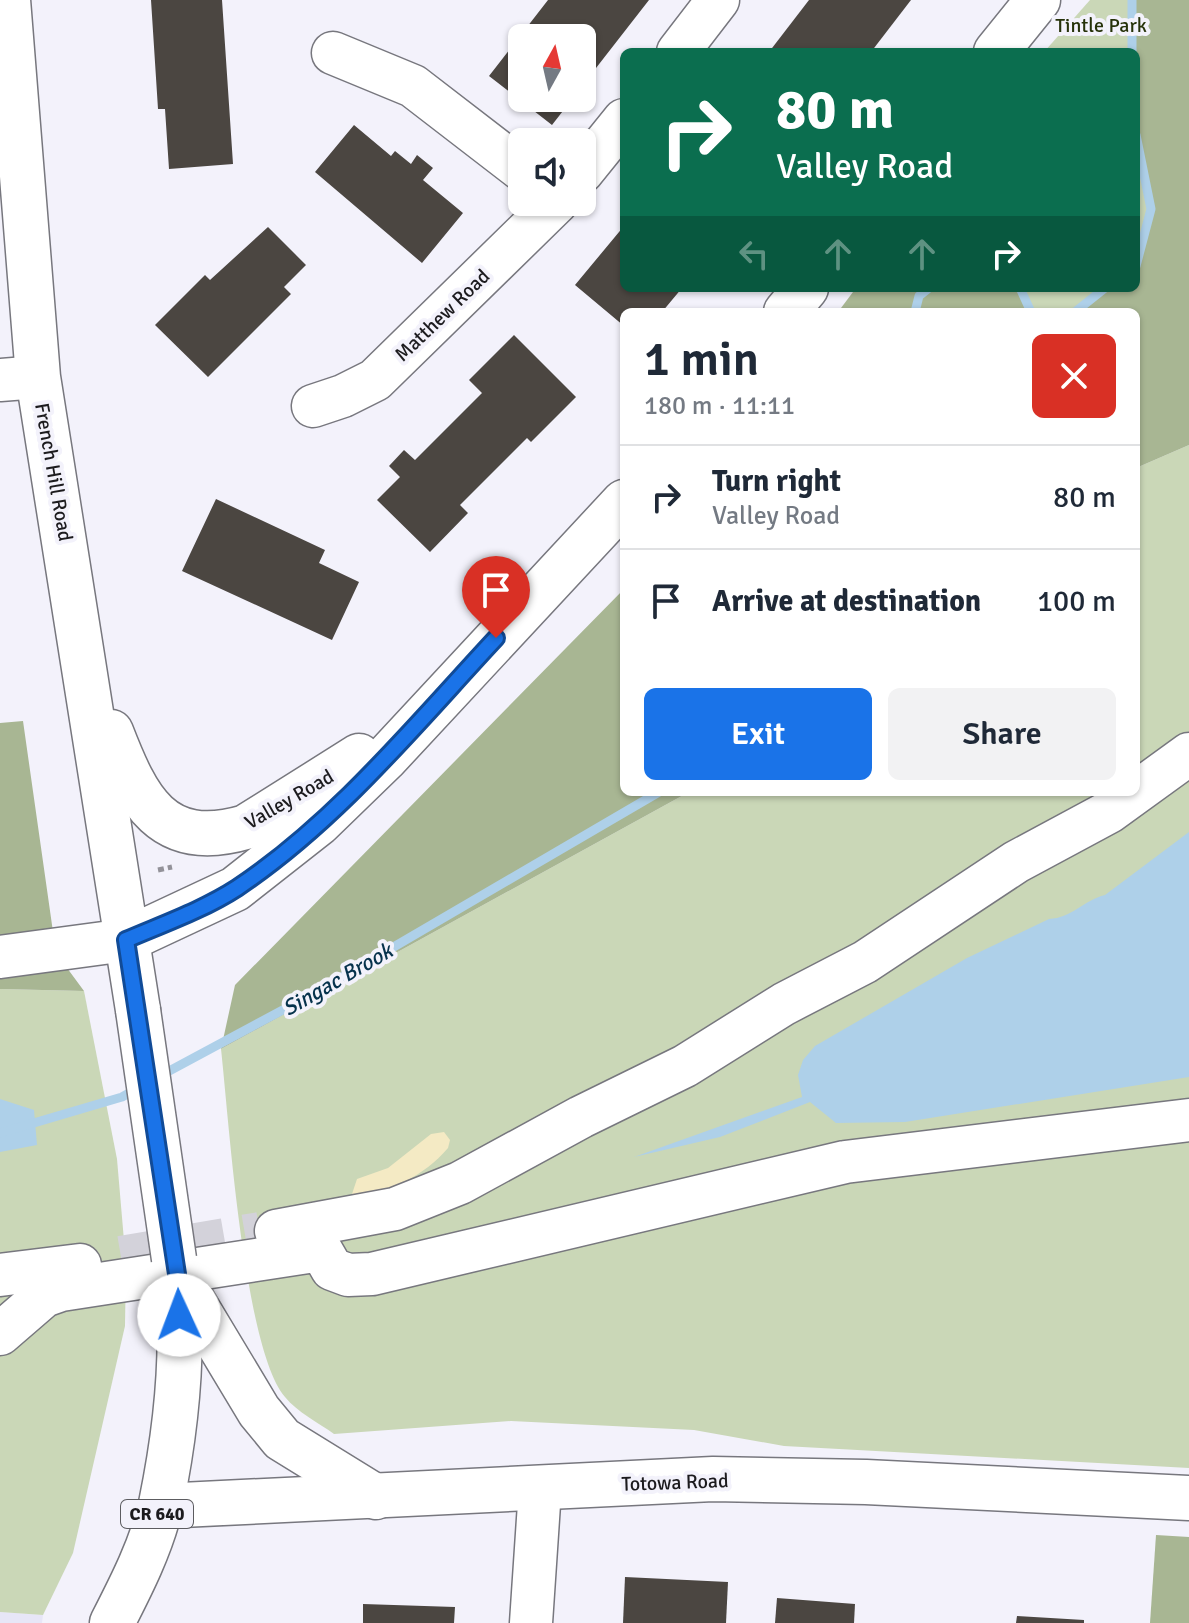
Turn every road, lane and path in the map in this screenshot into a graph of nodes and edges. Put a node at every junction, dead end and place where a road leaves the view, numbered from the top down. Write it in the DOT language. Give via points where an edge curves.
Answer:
graph roads {
  1 [pos="8,0"];
  2 [pos="718,0"];
  3 [pos="1038,0"];
  4 [pos="681,48"];
  5 [pos="999,48"];
  6 [pos="333,53"];
  7 [pos="620,125"];
  8 [pos="596,155"];
  9 [pos="508,159"];
  10 [pos="543,216"];
  11 [pos="803,292"];
  12 [pos="789,308"];
  13 [pos="19,378"];
  14 [pos="313,406"];
  15 [pos="620,506"];
  16 [pos="76,602"];
  17 [pos="475,661"];
  18 [pos="1189,754"];
  19 [pos="1140,790"];
  20 [pos="1131,796"];
  21 [pos="172,867"];
  22 [pos="158,870"];
  23 [pos="126,940"];
  24 [pos="0,957"];
  25 [pos="1189,1120"];
  26 [pos="260,1233"];
  27 [pos="320,1238"];
  28 [pos="121,1257"];
  29 [pos="176,1266"];
  30 [pos="0,1275"];
  31 [pos="46,1284"];
  32 [pos="0,1334"];
  33 [pos="540,1489"];
  34 [pos="376,1497"];
  35 [pos="1189,1498"];
  36 [pos="161,1506"];
  37 [pos="112,1623"];
  38 [pos="531,1623"];
  1 -- 13 [label="main road, French Hill Road"];
  2 -- 4 [label="street"];
  3 -- 5 [label="main road"];
  6 -- 9 [label="street" via="413,86"];
  7 -- 8 [label="street"];
  10 -- 14 [label="street, Matthew Road" via="375,380"];
  11 -- 12 [label="main road"];
  13 -- 16 [label="main road, French Hill Road"];
  15 -- 17 [label="main road, Valley Road"];
  16 -- 17 [label="main road, Valley Road" via="92,673 132,786 160,817 200,832 228,832 270,814 398,727"];
  16 -- 23 [label="main road, French Hill Road"];
  17 -- 23 [label="main road, Valley Road" via="385,759 269,864 199,908"];
  18 -- 19 [label="street"];
  20 -- 27 [label="street" via="1016,862 865,962 784,1004 685,1066 460,1183"];
  21 -- 22 [label="path"];
  23 -- 24 [label="street"];
  23 -- 29 [label="main road, CR 640, bridge"];
  25 -- 27 [label="street" via="845,1162 372,1274 332,1269"];
  26 -- 27 [label="street"];
  27 -- 29 [label="street"];
  28 -- 31 [label="street"];
  29 -- 31 [label="street" via="61,1290"];
  29 -- 34 [label="main road" via="259,1411 282,1439"];
  29 -- 36 [label="main road, CR 640" via="176,1398"];
  30 -- 31 [label="street"];
  31 -- 32 [label="street"];
  33 -- 34 [label="main road, Totowa Road"];
  33 -- 35 [label="main road, Totowa Road" via="713,1479"];
  33 -- 38 [label="street"];
  34 -- 36 [label="main road, Totowa Road"];
  36 -- 37 [label="main road, CR 640"];
}
